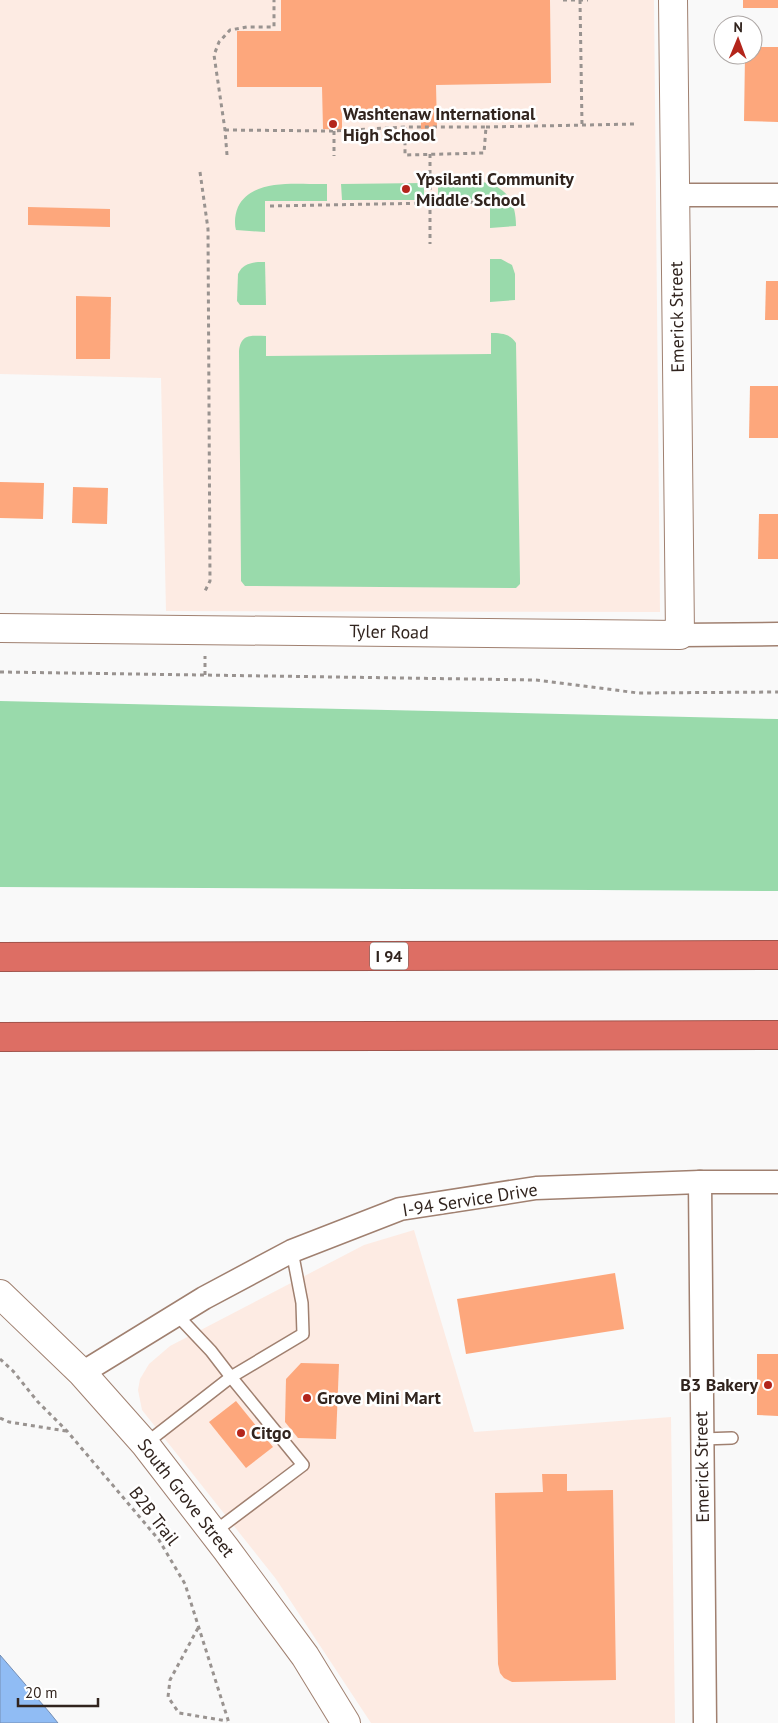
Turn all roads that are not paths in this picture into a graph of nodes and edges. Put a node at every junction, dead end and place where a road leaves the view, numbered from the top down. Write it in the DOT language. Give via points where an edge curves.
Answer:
graph roads {
  1 [pos="673,0"];
  2 [pos="778,195"];
  3 [pos="675,196"];
  4 [pos="0,628"];
  5 [pos="778,634"];
  6 [pos="680,635"];
  7 [pos="778,955"];
  8 [pos="0,957"];
  9 [pos="778,1035"];
  10 [pos="0,1037"];
  11 [pos="700,1182"];
  12 [pos="778,1182"];
  13 [pos="292,1251"];
  14 [pos="0,1294"];
  15 [pos="177,1315"];
  16 [pos="82,1373"];
  17 [pos="231,1377"];
  18 [pos="732,1438"];
  19 [pos="702,1439"];
  20 [pos="145,1444"];
  21 [pos="214,1532"];
  22 [pos="346,1723"];
  23 [pos="705,1723"];
  1 -- 3 [label="street, Emerick Street"];
  2 -- 3 [label="street"];
  3 -- 6 [label="street, Emerick Street"];
  4 -- 6 [label="street, Tyler Road"];
  5 -- 6 [label="street, Tyler Road"];
  7 -- 8 [label="highway, I 94"];
  9 -- 10 [label="highway"];
  11 -- 12 [label="street, I-94 Service Drive"];
  11 -- 13 [label="street, I-94 Service Drive" via="536,1188 400,1209"];
  11 -- 19 [label="street, Emerick Street"];
  13 -- 15 [label="street, I-94 Service Drive"];
  13 -- 17 [label="lane" via="302,1303 303,1334"];
  14 -- 16 [label="street, South Grove Street"];
  15 -- 16 [label="street, I-94 Service Drive"];
  15 -- 17 [label="lane"];
  16 -- 20 [label="street, South Grove Street"];
  17 -- 20 [label="lane"];
  17 -- 21 [label="lane" via="303,1465"];
  18 -- 19 [label="lane"];
  19 -- 23 [label="street, Emerick Street"];
  20 -- 21 [label="street, South Grove Street"];
  21 -- 22 [label="street, South Grove Street" via="305,1656"];
}
